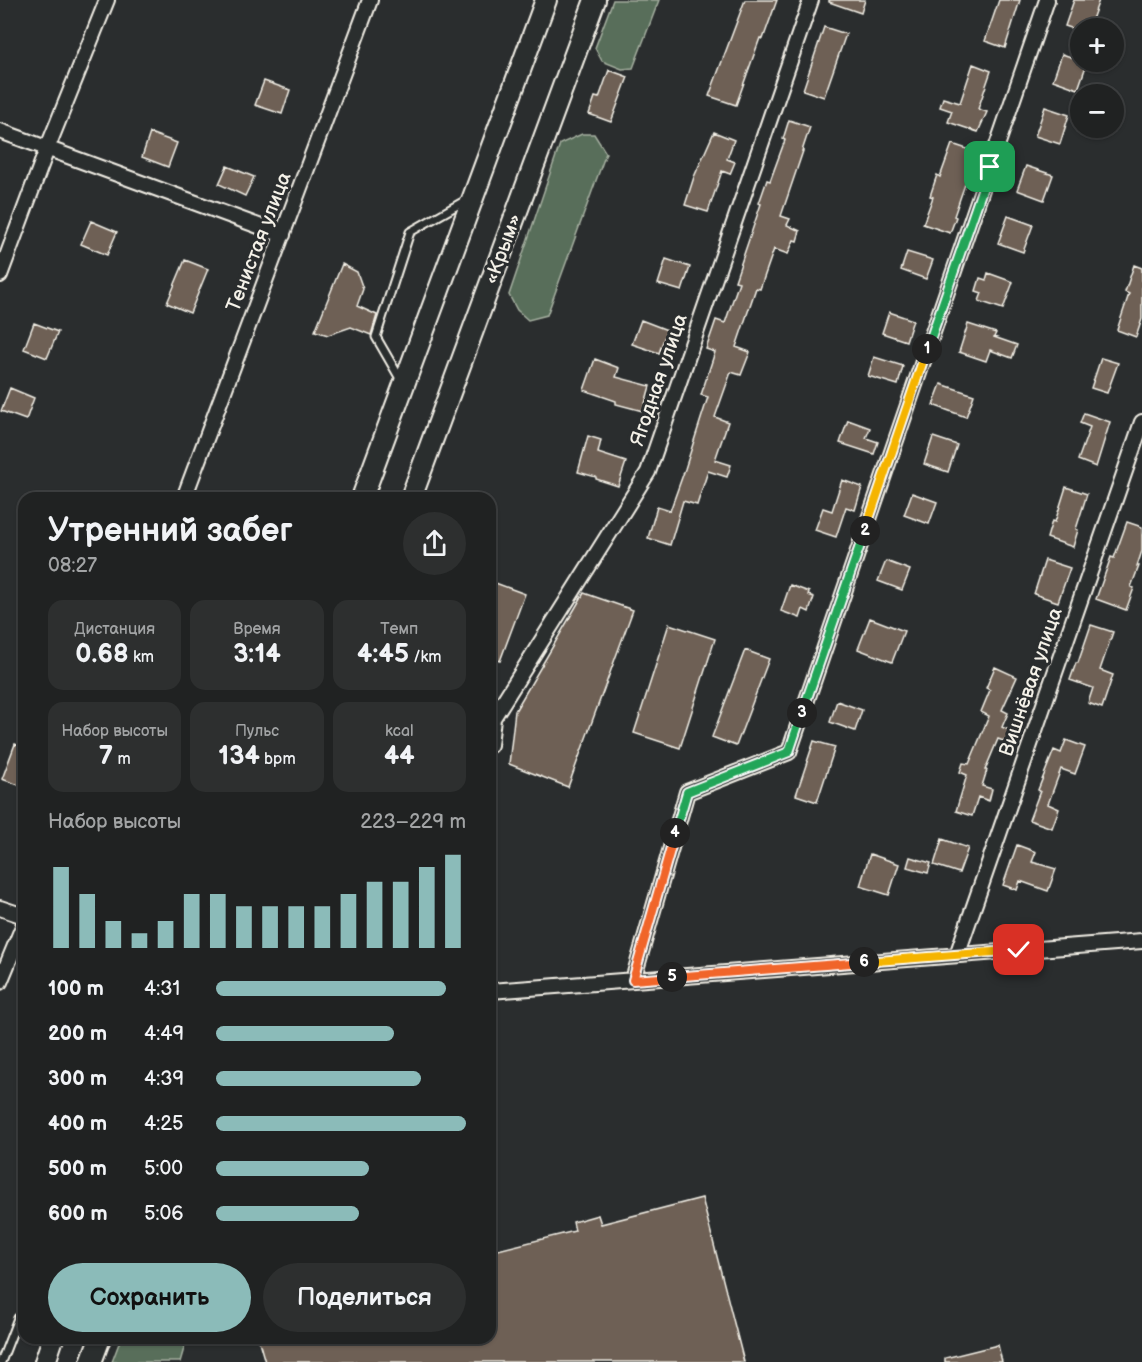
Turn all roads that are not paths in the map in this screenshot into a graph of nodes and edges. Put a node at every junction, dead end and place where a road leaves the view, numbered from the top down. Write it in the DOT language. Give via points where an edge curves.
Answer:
graph roads {
  1 [pos="107,0"];
  2 [pos="370,0"];
  3 [pos="546,0"];
  4 [pos="595,0"];
  5 [pos="811,0"];
  6 [pos="1047,0"];
  7 [pos="0,131"];
  8 [pos="47,149"];
  9 [pos="473,196"];
  10 [pos="283,235"];
  11 [pos="0,275"];
  12 [pos="403,384"];
  13 [pos="1142,422"];
  14 [pos="186,492"];
  15 [pos="364,492"];
  16 [pos="413,492"];
  17 [pos="496,713"];
  18 [pos="0,908"];
  19 [pos="18,914"];
  20 [pos="18,938"];
  21 [pos="1142,941"];
  22 [pos="957,955"];
  23 [pos="633,980"];
  24 [pos="0,982"];
  25 [pos="496,990"];
  26 [pos="18,1318"];
  27 [pos="51,1344"];
  28 [pos="98,1344"];
  29 [pos="1,1362"];
  30 [pos="45,1362"];
  31 [pos="91,1362"];
  1 -- 8 [label="street"];
  2 -- 10 [label="street, Тенистая улица"];
  3 -- 9 [label="main road"];
  4 -- 16 [label="main road, «Крым»"];
  5 -- 17 [label="street, Ягодная улица" via="648,472"];
  6 -- 23 [label="street" via="789,752 687,792"];
  7 -- 8 [label="street"];
  8 -- 10 [label="street"];
  8 -- 11 [label="street"];
  9 -- 12 [label="main road"];
  9 -- 12 [label="lane" via="410,232 376,337"];
  10 -- 14 [label="street, Тенистая улица"];
  12 -- 15 [label="main road"];
  13 -- 22 [label="street, Вишнёвая улица"];
  18 -- 19 [label="street"];
  20 -- 24 [label="street"];
  21 -- 22 [label="street"];
  22 -- 23 [label="street"];
  23 -- 25 [label="street"];
  26 -- 29 [label="lane"];
  27 -- 30 [label="main road"];
  28 -- 31 [label="main road"];
}
